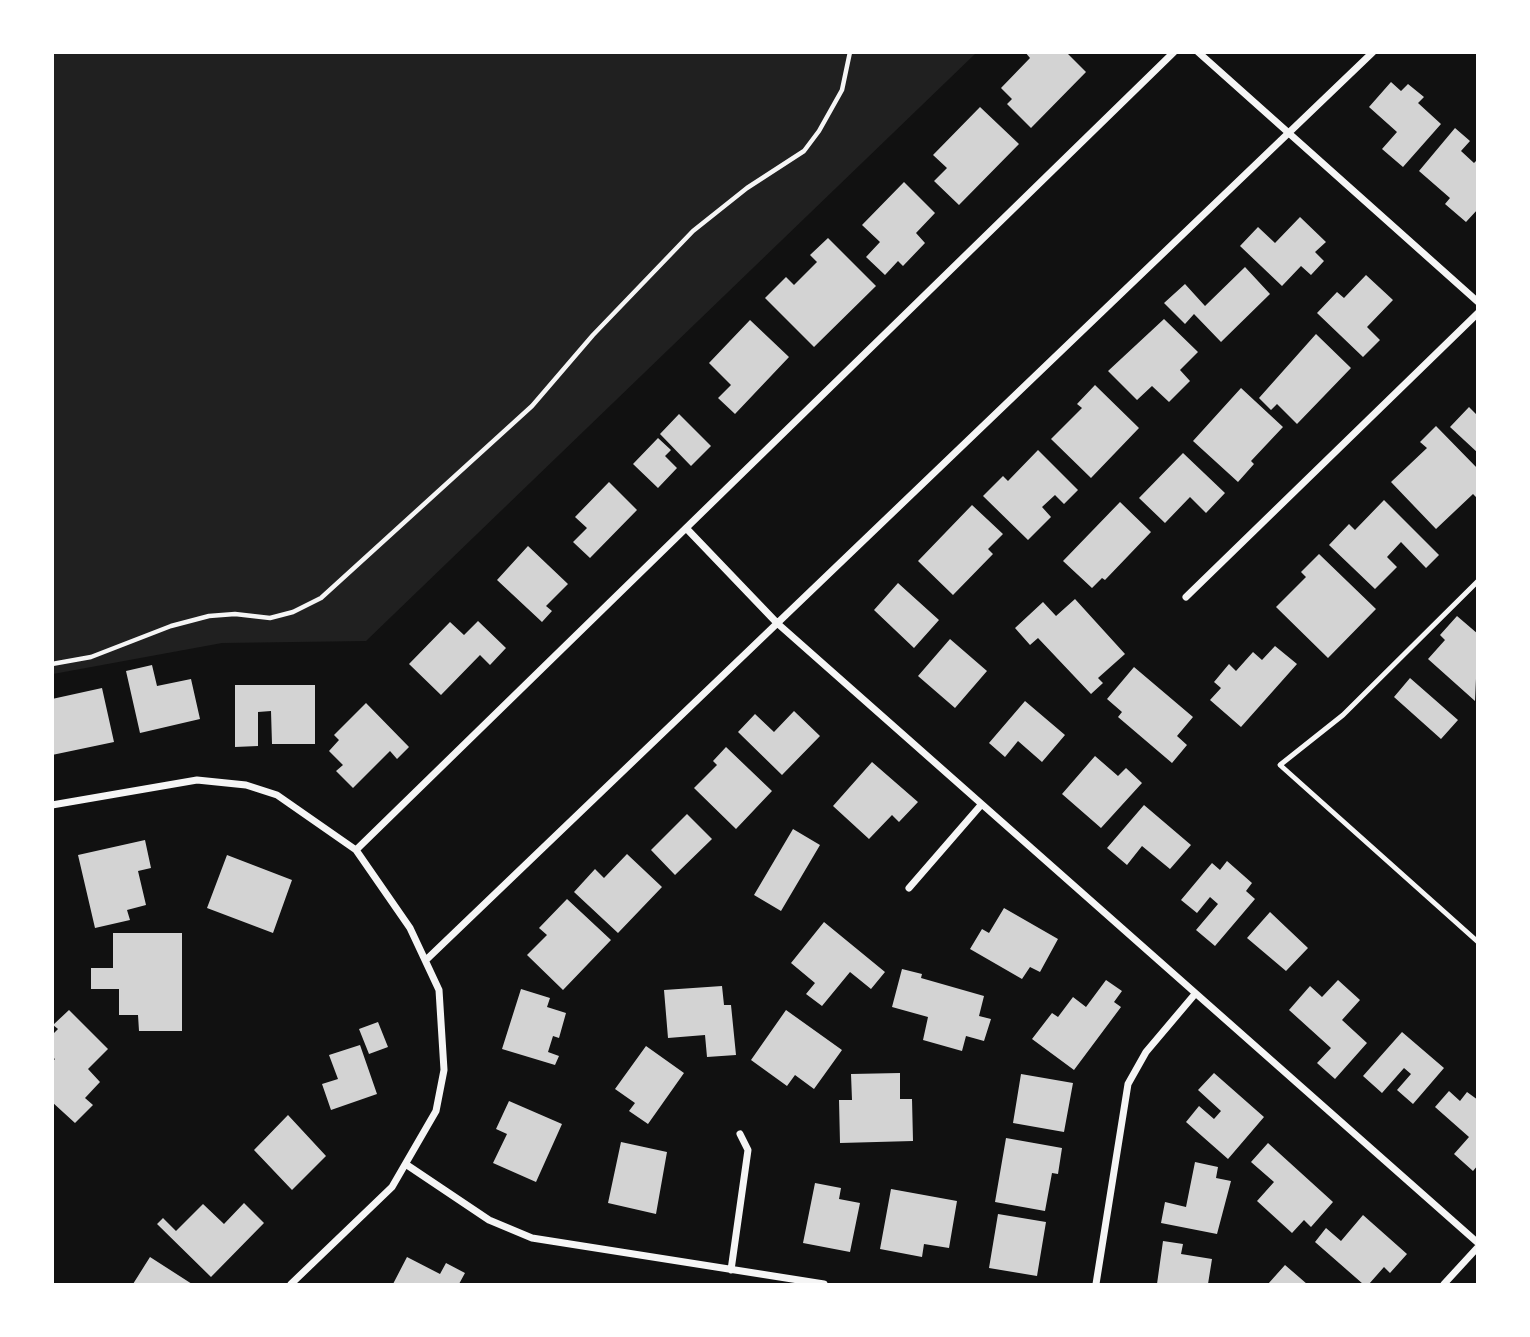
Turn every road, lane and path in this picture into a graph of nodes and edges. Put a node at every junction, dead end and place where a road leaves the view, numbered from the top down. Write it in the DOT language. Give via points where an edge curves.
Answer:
graph roads {
  1 [pos="850,52"];
  2 [pos="1174,52"];
  3 [pos="1198,52"];
  4 [pos="1373,52"];
  5 [pos="1290,135"];
  6 [pos="1478,302"];
  7 [pos="1478,313"];
  8 [pos="686,528"];
  9 [pos="1478,581"];
  10 [pos="1186,597"];
  11 [pos="777,623"];
  12 [pos="52,664"];
  13 [pos="981,805"];
  14 [pos="52,806"];
  15 [pos="356,850"];
  16 [pos="909,888"];
  17 [pos="1478,942"];
  18 [pos="426,960"];
  19 [pos="1195,993"];
  20 [pos="740,1134"];
  21 [pos="407,1165"];
  22 [pos="1478,1245"];
  23 [pos="731,1270"];
  24 [pos="291,1284"];
  25 [pos="824,1284"];
  26 [pos="1096,1284"];
  27 [pos="1444,1284"];
  1 -- 12 [label="path" via="842,90 804,151 693,231 533,405 321,598 270,618 209,616 91,657"];
  2 -- 8 [label="street"];
  3 -- 5 [label="street"];
  4 -- 5 [label="street"];
  5 -- 6 [label="street"];
  5 -- 11 [label="street"];
  7 -- 10 [label="street"];
  8 -- 11 [label="street"];
  8 -- 15 [label="street"];
  9 -- 17 [label="lane" via="1343,715 1280,765"];
  11 -- 13 [label="street"];
  11 -- 18 [label="street"];
  13 -- 16 [label="street"];
  13 -- 19 [label="street"];
  14 -- 15 [label="street" via="197,780 246,785 277,795"];
  15 -- 18 [label="street" via="410,928"];
  18 -- 21 [label="street" via="439,990 444,1070 436,1111"];
  19 -- 22 [label="street"];
  19 -- 26 [label="street" via="1146,1052 1128,1084"];
  20 -- 23 [label="street" via="748,1150"];
  21 -- 23 [label="street" via="489,1220 532,1238"];
  21 -- 24 [label="street" via="392,1187"];
  22 -- 27 [label="street"];
  23 -- 25 [label="street"];
}
